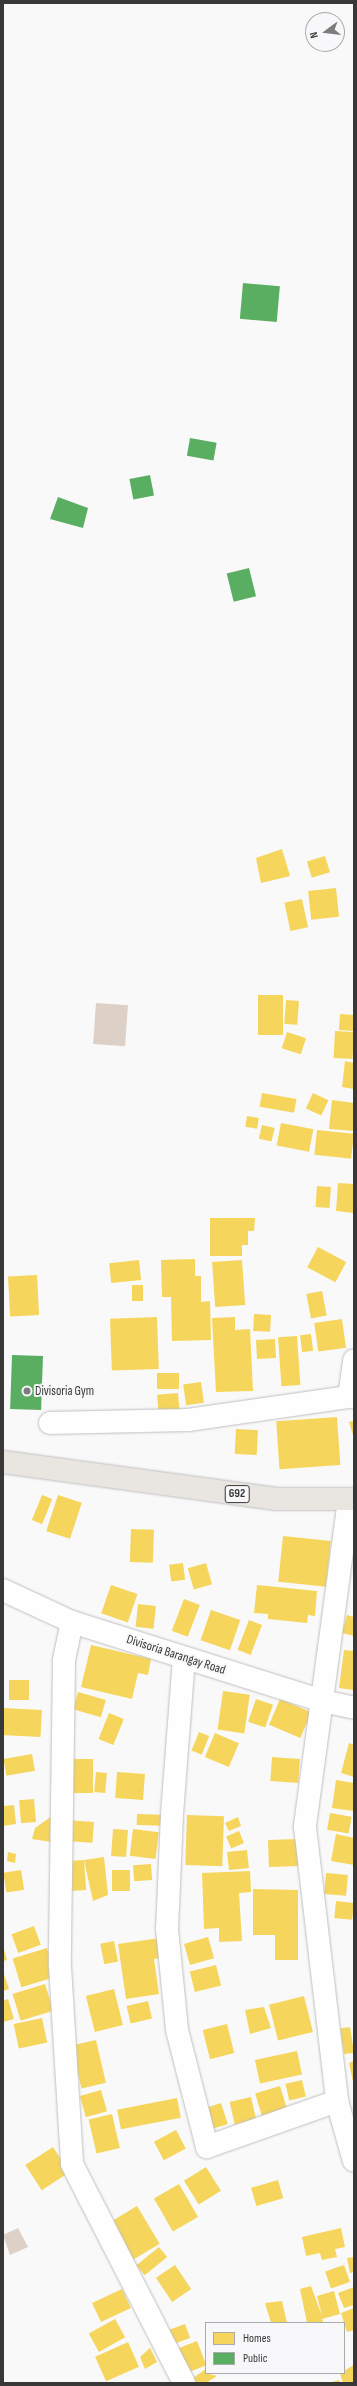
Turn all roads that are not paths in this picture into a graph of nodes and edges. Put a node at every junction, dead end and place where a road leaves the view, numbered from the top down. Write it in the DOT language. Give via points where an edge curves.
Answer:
graph roads {
  1 [pos="354,1360"];
  2 [pos="352,1396"];
  3 [pos="50,1423"];
  4 [pos="3,1462"];
  5 [pos="352,1500"];
  6 [pos="3,1590"];
  7 [pos="72,1622"];
  8 [pos="184,1658"];
  9 [pos="322,1701"];
  10 [pos="354,1708"];
  11 [pos="337,2101"];
  12 [pos="354,2161"];
  13 [pos="184,2383"];
  1 -- 2 [label="street"];
  2 -- 3 [label="street" via="188,1420"];
  4 -- 5 [label="main road, 692" via="277,1499"];
  5 -- 9 [label="street"];
  6 -- 7 [label="street, Divisoria Barangay Road"];
  7 -- 8 [label="street, Divisoria Barangay Road"];
  7 -- 13 [label="street" via="64,1661 60,1966 72,2164"];
  8 -- 9 [label="street, Divisoria Barangay Road"];
  8 -- 11 [label="street" via="172,1815 168,1929 177,2030 207,2147"];
  9 -- 10 [label="street, Divisoria Barangay Road"];
  9 -- 11 [label="street" via="305,1827"];
  11 -- 12 [label="street"];
}
